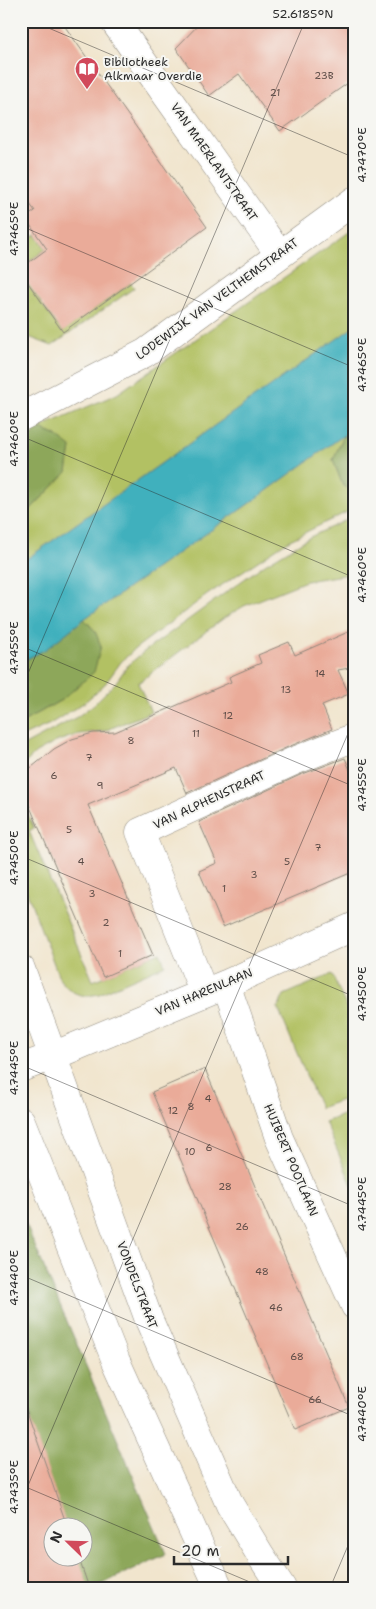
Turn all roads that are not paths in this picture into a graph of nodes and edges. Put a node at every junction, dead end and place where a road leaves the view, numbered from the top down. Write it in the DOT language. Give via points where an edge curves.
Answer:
graph roads {
  1 [pos="114,21"];
  2 [pos="355,200"];
  3 [pos="279,254"];
  4 [pos="21,416"];
  5 [pos="355,737"];
  6 [pos="355,926"];
  7 [pos="21,969"];
  8 [pos="215,988"];
  9 [pos="53,1056"];
  10 [pos="21,1068"];
  11 [pos="21,1121"];
  12 [pos="355,1306"];
  13 [pos="219,1588"];
  14 [pos="282,1588"];
  1 -- 3 [label="street, VAN MAERLANTSTRAAT"];
  2 -- 3 [label="street, LODEWIJK VAN VELTHEMSTRAAT"];
  3 -- 4 [label="street, LODEWIJK VAN VELTHEMSTRAAT" via="145,353"];
  5 -- 8 [label="street, VAN ALPHENSTRAAT" via="294,761 140,832"];
  6 -- 8 [label="street, VAN HARENLAAN"];
  7 -- 9 [label="street, VONDELSTRAAT"];
  8 -- 9 [label="street, VAN HARENLAAN"];
  8 -- 12 [label="street, HUIBERT POOTLAAN"];
  9 -- 10 [label="street, VAN HARENLAAN"];
  9 -- 14 [label="street, VONDELSTRAAT" via="149,1320 230,1505"];
  11 -- 13 [label="street" via="116,1361"];
}
